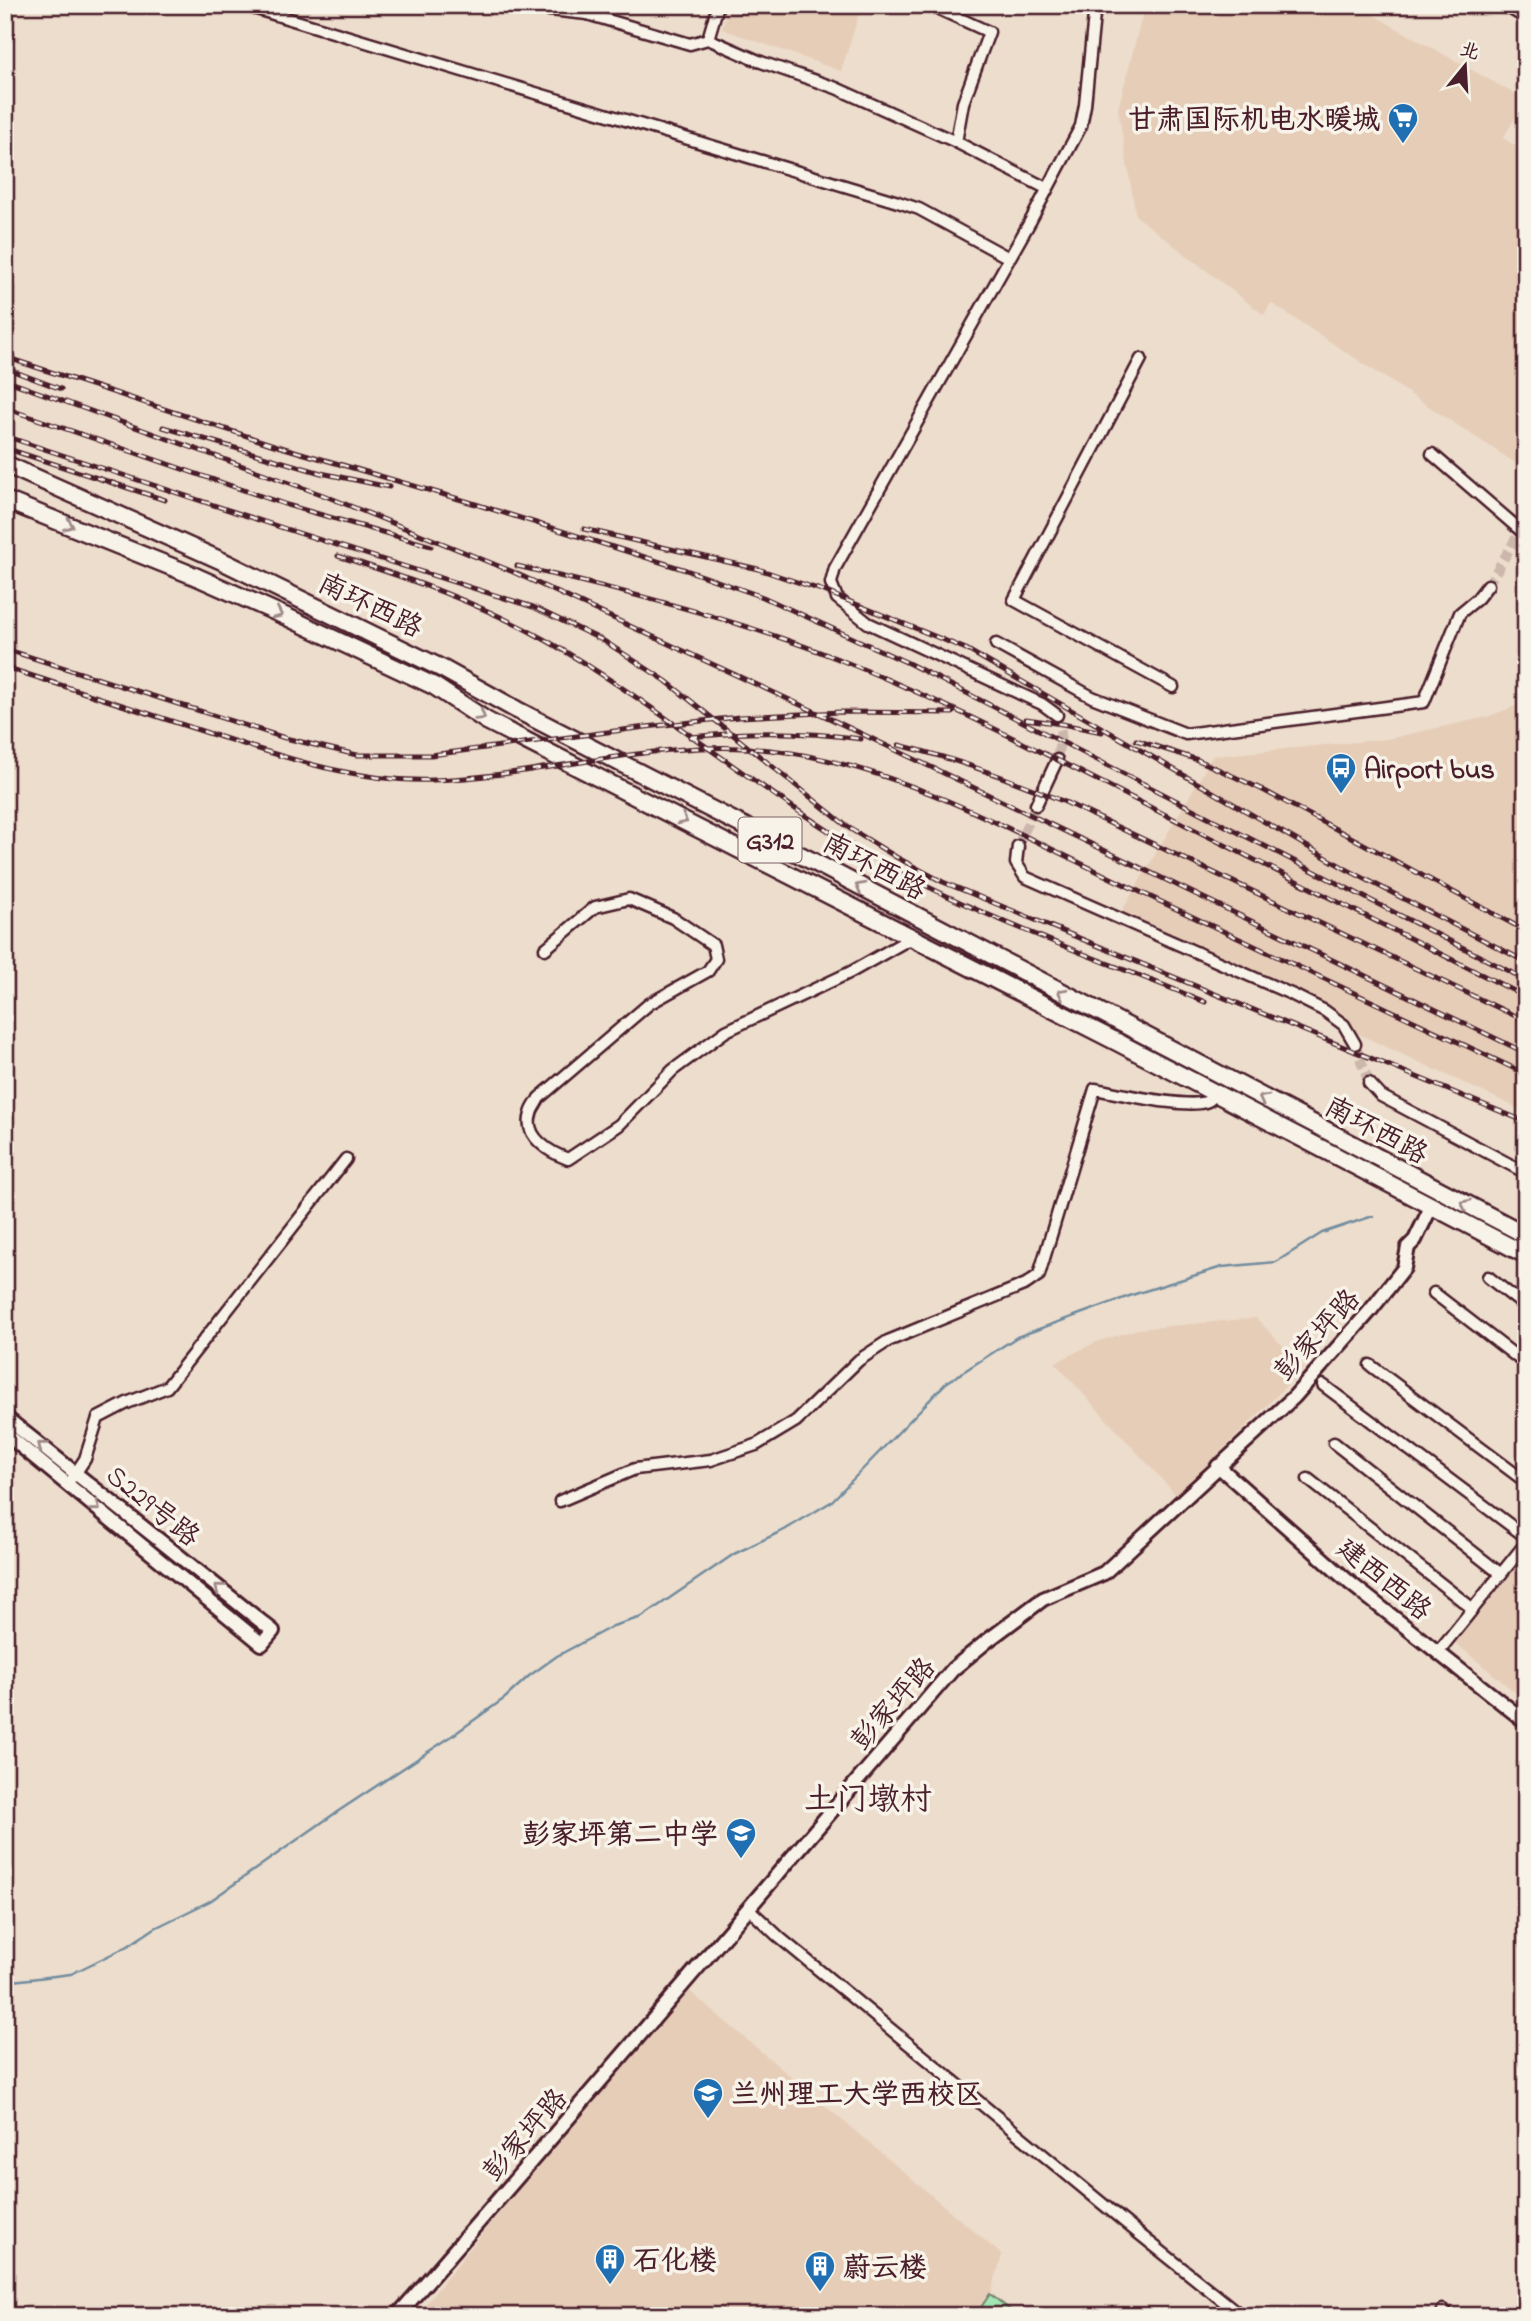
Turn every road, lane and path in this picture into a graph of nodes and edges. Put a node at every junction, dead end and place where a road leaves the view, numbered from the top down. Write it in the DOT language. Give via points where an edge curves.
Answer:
graph roads {
  1 [pos="243,5"];
  2 [pos="534,5"];
  3 [pos="718,5"];
  4 [pos="929,5"];
  5 [pos="1095,5"];
  6 [pos="1504,5"];
  7 [pos="1526,18"];
  8 [pos="708,39"];
  9 [pos="956,142"];
  10 [pos="1046,188"];
  11 [pos="1009,258"];
  12 [pos="1141,359"];
  13 [pos="1432,454"];
  14 [pos="5,464"];
  15 [pos="5,500"];
  16 [pos="1521,534"];
  17 [pos="1488,585"];
  18 [pos="996,644"];
  19 [pos="1173,687"];
  20 [pos="1057,715"];
  21 [pos="1058,760"];
  22 [pos="1037,805"];
  23 [pos="1018,846"];
  24 [pos="913,937"];
  25 [pos="545,949"];
  26 [pos="1355,1045"];
  27 [pos="1369,1083"];
  28 [pos="1216,1093"];
  29 [pos="346,1159"];
  30 [pos="1526,1173"];
  31 [pos="1432,1205"];
  32 [pos="1526,1235"];
  33 [pos="1526,1255"];
  34 [pos="1488,1278"];
  35 [pos="1434,1293"];
  36 [pos="1526,1307"];
  37 [pos="1526,1364"];
  38 [pos="1370,1365"];
  39 [pos="1323,1385"];
  40 [pos="5,1417"];
  41 [pos="5,1433"];
  42 [pos="1334,1443"];
  43 [pos="1218,1466"];
  44 [pos="72,1479"];
  45 [pos="1308,1479"];
  46 [pos="1526,1482"];
  47 [pos="560,1501"];
  48 [pos="1526,1537"];
  49 [pos="1526,1543"];
  50 [pos="1501,1574"];
  51 [pos="1473,1609"];
  52 [pos="1438,1653"];
  53 [pos="1526,1723"];
  54 [pos="748,1908"];
  55 [pos="397,2316"];
  56 [pos="1242,2316"];
  1 -- 11 [label="street" via="898,202"];
  2 -- 8 [label="street" via="587,14 690,44"];
  3 -- 8 [label="street"];
  4 -- 9 [label="street" via="989,32 963,103"];
  5 -- 10 [label="street" via="1081,125"];
  6 -- 7 [label="street"];
  8 -- 9 [label="street" via="836,88"];
  9 -- 10 [label="street"];
  10 -- 11 [label="street"];
  11 -- 20 [label="street" via="835,568 831,583 837,598 868,623"];
  12 -- 19 [label="street" via="1014,600"];
  13 -- 16 [label="street"];
  32 -- 14 [label="highway, 南环西路 / G312, one-way" via="443,669"];
  15 -- 24 [label="highway, 南环西路 / G312, one-way" via="197,577 434,686 487,721"];
  17 -- 18 [label="street" via="1460,613 1424,702 1186,734 1092,697"];
  21 -- 22 [label="street"];
  23 -- 26 [label="street" via="1016,863 1025,877 1325,1011 1344,1025"];
  24 -- 25 [label="street" via="726,1031 673,1070 619,1125 568,1159 542,1146 531,1128 530,1115 539,1098 649,1004 708,971 716,959 713,945 673,918 629,899 595,907"];
  24 -- 28 [label="highway, 南环西路 / G312"];
  27 -- 30 [label="street" via="1381,1097"];
  28 -- 31 [label="highway, 南环西路 / G312"];
  28 -- 47 [label="street" via="1199,1104 1096,1089 1039,1275 888,1341 859,1360 796,1421 756,1445 710,1460 635,1469"];
  29 -- 44 [label="street" via="167,1387 98,1418 85,1459"];
  31 -- 33 [label="highway, 南环西路 / G312"];
  31 -- 43 [label="street, 彭家坪路" via="1408,1247 1404,1268 1370,1311 1294,1396"];
  34 -- 36 [label="street"];
  35 -- 37 [label="street"];
  38 -- 46 [label="street"];
  39 -- 48 [label="street"];
  44 -- 40 [label="street, S229号路, one-way"];
  41 -- 44 [label="street, S229号路"];
  42 -- 50 [label="street"];
  43 -- 52 [label="street, 建西西路" via="1350,1583"];
  43 -- 54 [label="street, 彭家坪路" via="1104,1573 1043,1599 953,1669"];
  44 -- 44 [label="street, S229号路, one-way" via="262,1644 273,1631"];
  45 -- 51 [label="street"];
  49 -- 50 [label="street"];
  50 -- 51 [label="street"];
  51 -- 52 [label="street"];
  52 -- 53 [label="street, 建西西路"];
  54 -- 55 [label="street, 彭家坪路"];
  54 -- 56 [label="street"];
}
